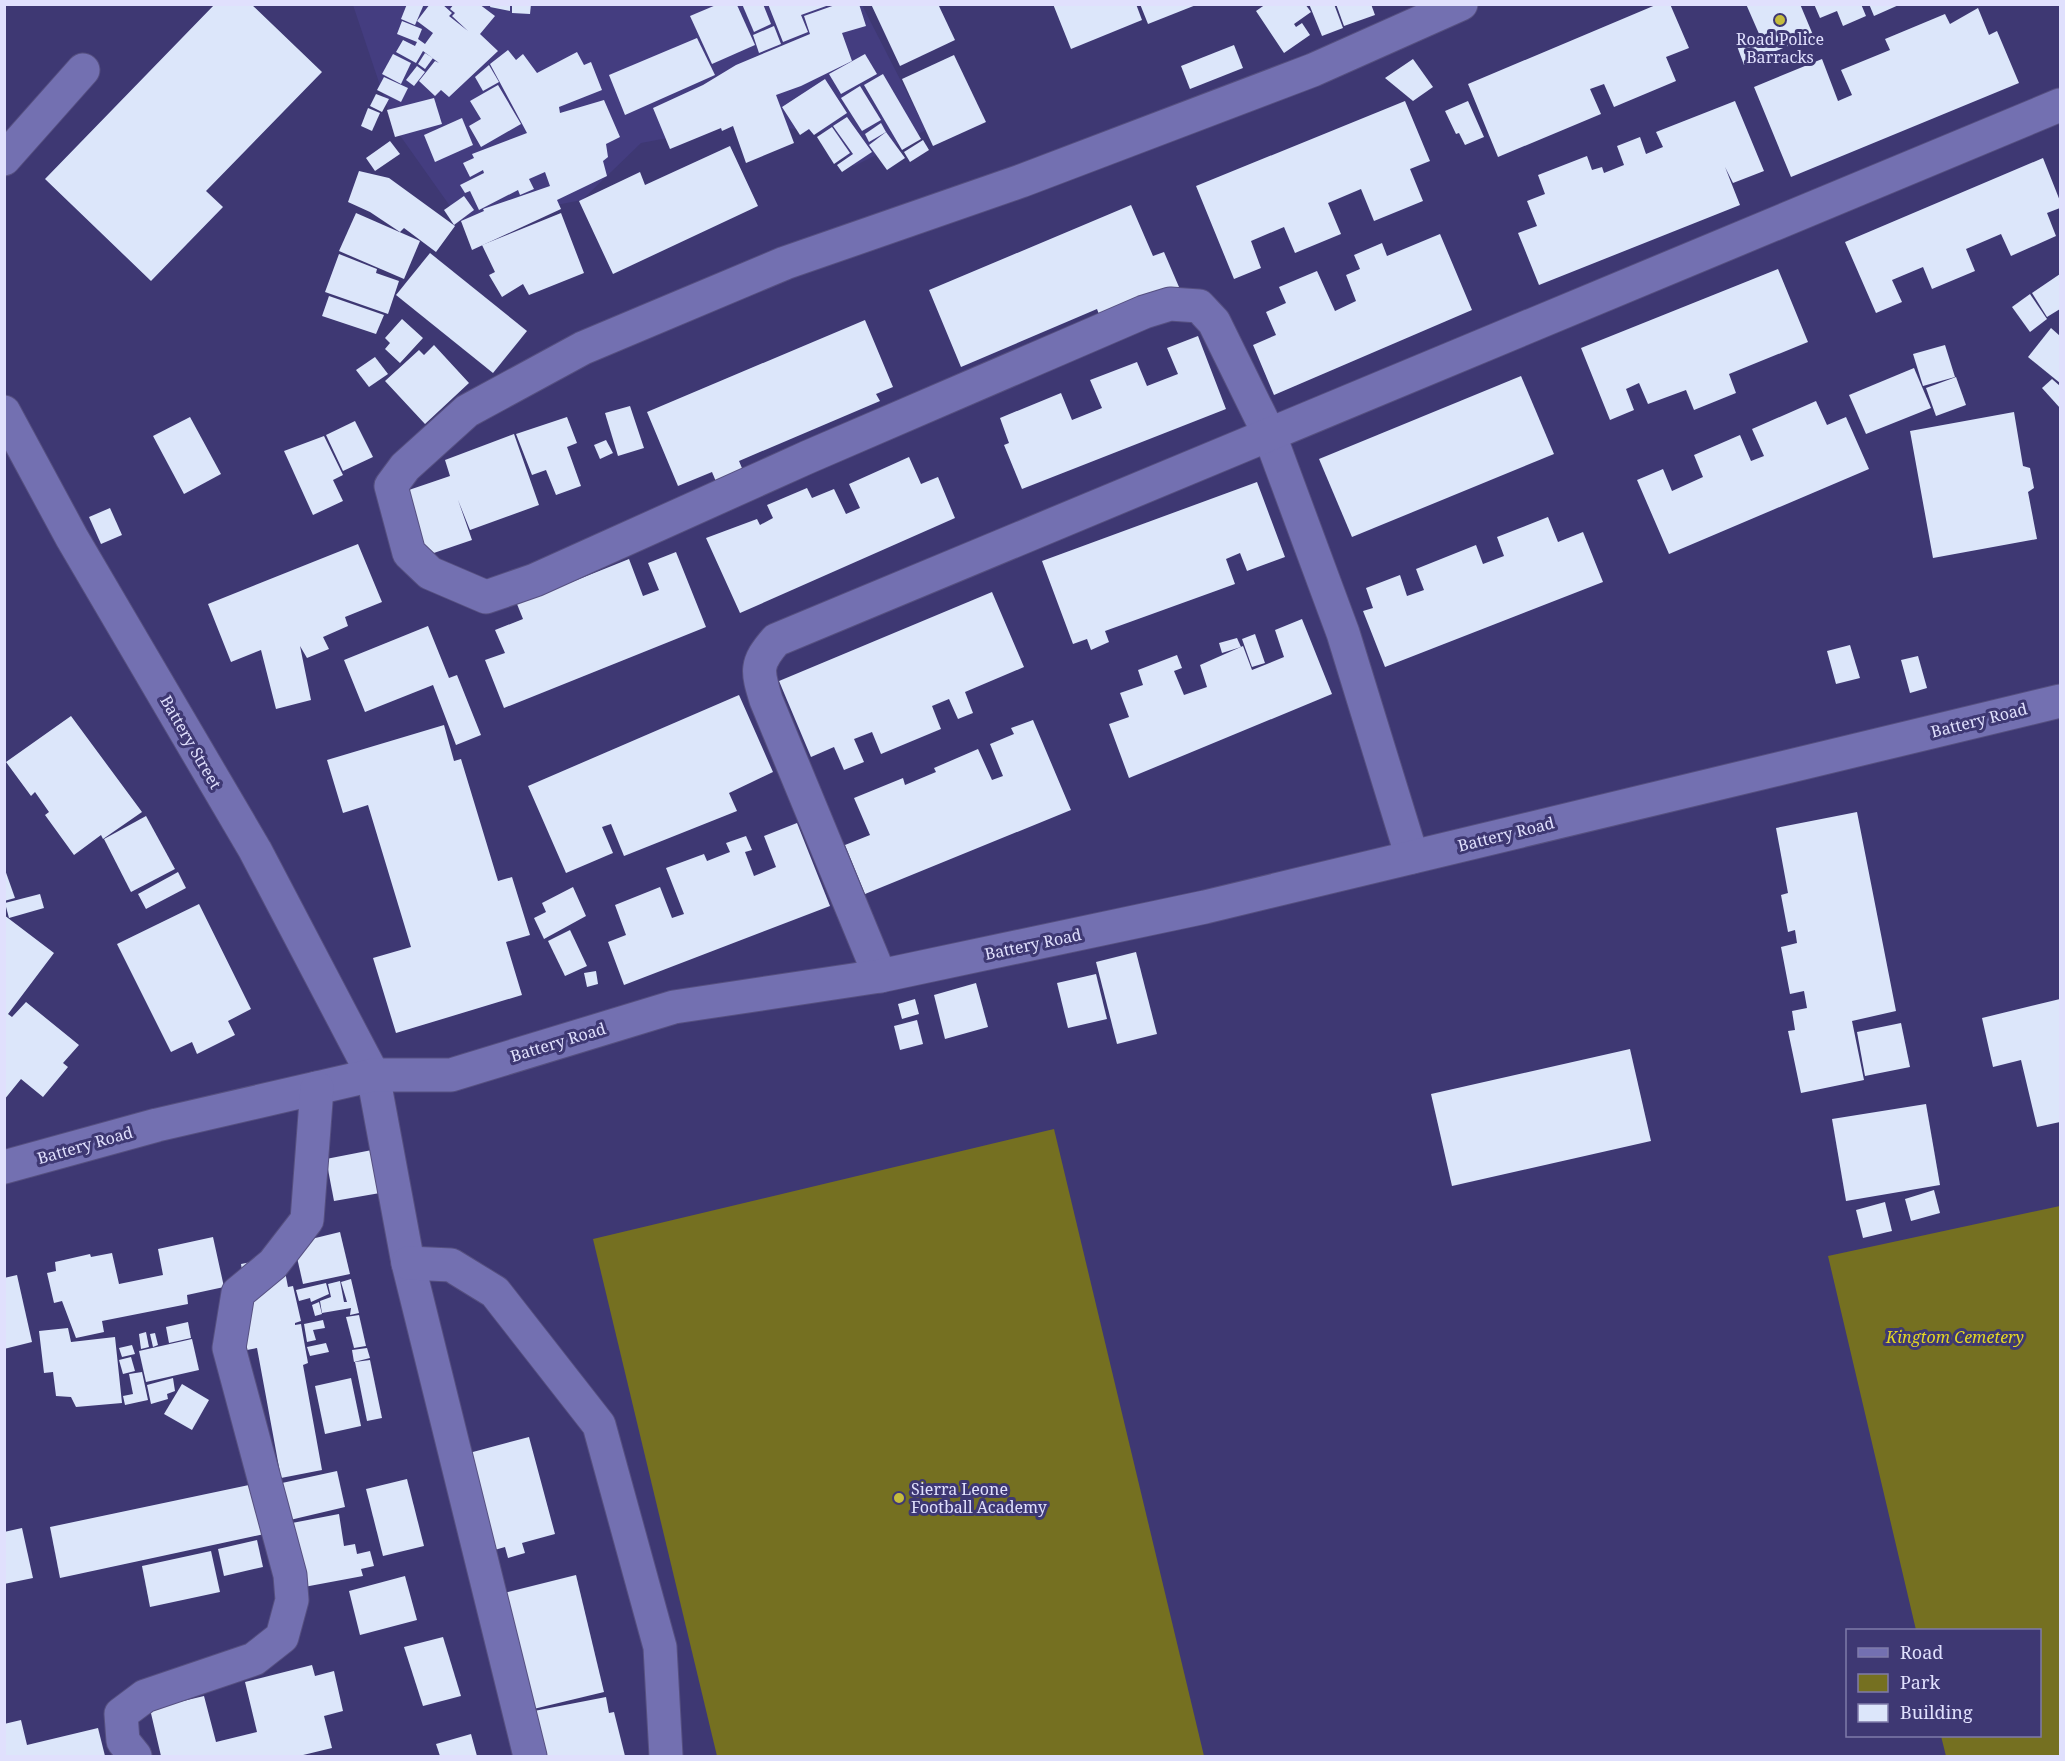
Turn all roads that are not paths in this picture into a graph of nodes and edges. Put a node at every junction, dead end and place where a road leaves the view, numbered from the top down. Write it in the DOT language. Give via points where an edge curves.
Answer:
graph roads {
  1 [pos="1461,4"];
  2 [pos="83,70"];
  3 [pos="2061,105"];
  4 [pos="4,159"];
  5 [pos="4,412"];
  6 [pos="1270,436"];
  7 [pos="2061,701"];
  8 [pos="1412,857"];
  9 [pos="880,976"];
  10 [pos="373,1075"];
  11 [pos="317,1088"];
  12 [pos="4,1167"];
  13 [pos="408,1263"];
  14 [pos="135,1756"];
  15 [pos="530,1756"];
  16 [pos="666,1756"];
  1 -- 6 [label="street" via="1313,70 1021,181 785,263 583,348 467,411 391,486 409,553 430,573 486,597 535,580 808,457 1170,304 1199,306 1215,322"];
  2 -- 4 [label="street"];
  3 -- 6 [label="street"];
  5 -- 10 [label="street, Battery Street" via="97,581 255,850"];
  6 -- 8 [label="street" via="1342,633"];
  6 -- 9 [label="street" via="776,640 761,658 759,676 766,700"];
  7 -- 8 [label="street, Battery Road"];
  8 -- 9 [label="street, Battery Road" via="1205,907"];
  9 -- 10 [label="street, Battery Road" via="674,1007 451,1075"];
  10 -- 11 [label="street, Battery Road"];
  10 -- 13 [label="street, Battery Street"];
  11 -- 12 [label="street, Battery Road" via="157,1125"];
  11 -- 14 [label="street" via="307,1220 273,1264 238,1293 229,1348 290,1575 292,1600 282,1637 254,1659 145,1696 121,1714 123,1741"];
  13 -- 15 [label="street, Battery Street"];
  13 -- 16 [label="street" via="451,1265 495,1292 599,1425 660,1647"];
}
